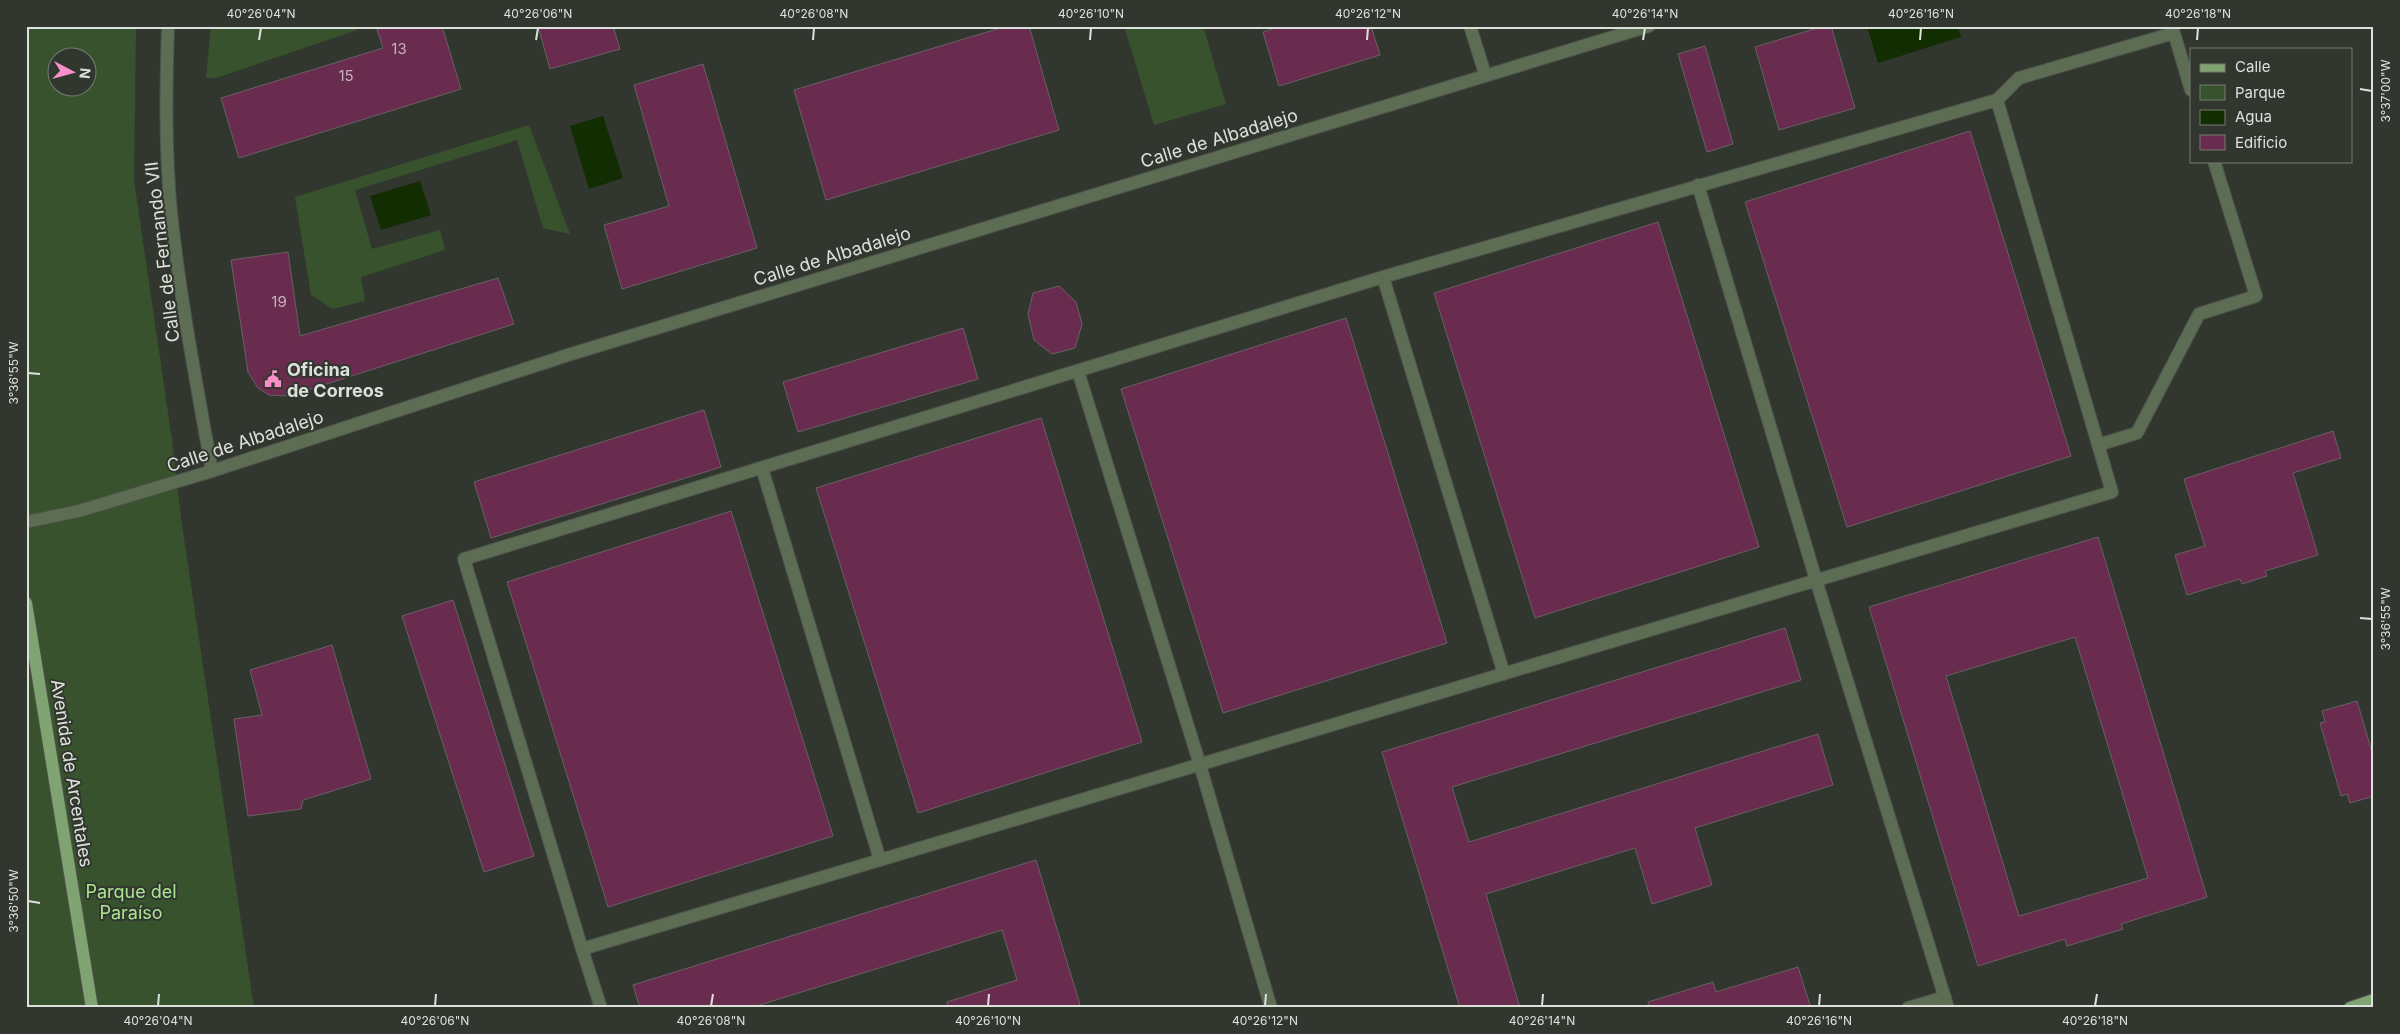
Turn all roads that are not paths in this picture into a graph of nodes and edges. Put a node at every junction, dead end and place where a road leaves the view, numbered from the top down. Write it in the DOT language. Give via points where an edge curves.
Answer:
graph roads {
  1 [pos="168,26"];
  2 [pos="1470,26"];
  3 [pos="1649,26"];
  4 [pos="1485,74"];
  5 [pos="2190,87"];
  6 [pos="1997,100"];
  7 [pos="2214,162"];
  8 [pos="1698,185"];
  9 [pos="1383,277"];
  10 [pos="1078,371"];
  11 [pos="2098,444"];
  12 [pos="762,468"];
  13 [pos="212,471"];
  14 [pos="26,522"];
  15 [pos="1816,580"];
  16 [pos="26,603"];
  17 [pos="1504,674"];
  18 [pos="1200,765"];
  19 [pos="880,860"];
  20 [pos="582,949"];
  21 [pos="1946,1002"];
  22 [pos="2373,1003"];
  23 [pos="92,1008"];
  24 [pos="601,1008"];
  25 [pos="1271,1008"];
  26 [pos="1908,1008"];
  27 [pos="2350,1008"];
  1 -- 13 [label="street, Calle de Fernando VII" via="165,101 171,212"];
  2 -- 4 [label="street"];
  3 -- 4 [label="street, Calle de Albadalejo"];
  4 -- 13 [label="street, Calle de Albadalejo" via="568,355"];
  5 -- 6 [label="street" via="2174,33 2019,78"];
  6 -- 8 [label="street"];
  6 -- 11 [label="street"];
  7 -- 11 [label="street" via="2256,296 2199,314 2137,433"];
  8 -- 9 [label="street"];
  8 -- 15 [label="street"];
  9 -- 10 [label="street"];
  9 -- 17 [label="street"];
  10 -- 12 [label="street"];
  10 -- 18 [label="street"];
  11 -- 15 [label="street" via="2112,492"];
  12 -- 19 [label="street"];
  12 -- 20 [label="street" via="464,559"];
  13 -- 14 [label="street, Calle de Albadalejo" via="79,511"];
  15 -- 17 [label="street"];
  15 -- 21 [label="street"];
  16 -- 23 [label="main road, Avenida de Arcentales"];
  17 -- 18 [label="street"];
  18 -- 19 [label="street"];
  18 -- 25 [label="street"];
  19 -- 20 [label="street"];
  20 -- 24 [label="street"];
  21 -- 26 [label="street"];
  22 -- 27 [label="main road"];
}
